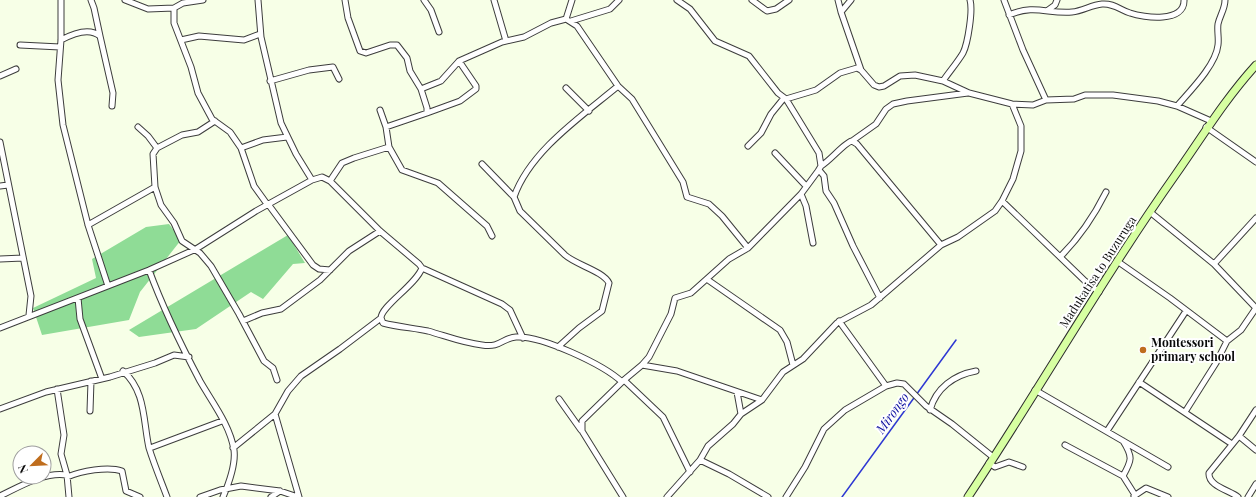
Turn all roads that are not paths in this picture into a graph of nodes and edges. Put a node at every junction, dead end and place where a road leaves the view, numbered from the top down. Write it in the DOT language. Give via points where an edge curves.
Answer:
graph roads {
  1 [pos="61,0"];
  2 [pos="91,0"];
  3 [pos="125,0"];
  4 [pos="203,0"];
  5 [pos="258,0"];
  6 [pos="345,0"];
  7 [pos="424,0"];
  8 [pos="494,0"];
  9 [pos="572,0"];
  10 [pos="619,0"];
  11 [pos="677,0"];
  12 [pos="752,0"];
  13 [pos="789,0"];
  14 [pos="838,0"];
  15 [pos="851,0"];
  16 [pos="970,0"];
  17 [pos="1004,0"];
  18 [pos="1057,0"];
  19 [pos="1184,0"];
  20 [pos="1225,0"];
  21 [pos="183,2"];
  22 [pos="174,8"];
  23 [pos="1048,10"];
  24 [pos="841,12"];
  25 [pos="1010,15"];
  26 [pos="568,20"];
  27 [pos="439,32"];
  28 [pos="260,34"];
  29 [pos="100,36"];
  30 [pos="62,40"];
  31 [pos="181,40"];
  32 [pos="506,41"];
  33 [pos="20,45"];
  34 [pos="60,47"];
  35 [pos="459,60"];
  36 [pos="1256,65"];
  37 [pos="16,69"];
  38 [pos="862,70"];
  39 [pos="0,76"];
  40 [pos="339,79"];
  41 [pos="270,81"];
  42 [pos="943,82"];
  43 [pos="618,86"];
  44 [pos="421,88"];
  45 [pos="566,88"];
  46 [pos="969,93"];
  47 [pos="785,99"];
  48 [pos="1046,100"];
  49 [pos="1012,104"];
  50 [pos="112,106"];
  51 [pos="1177,106"];
  52 [pos="380,110"];
  53 [pos="589,111"];
  54 [pos="427,113"];
  55 [pos="215,121"];
  56 [pos="1209,124"];
  57 [pos="138,127"];
  58 [pos="386,127"];
  59 [pos="287,137"];
  60 [pos="852,141"];
  61 [pos="0,142"];
  62 [pos="748,146"];
  63 [pos="389,147"];
  64 [pos="157,148"];
  65 [pos="241,148"];
  66 [pos="775,153"];
  67 [pos="1256,162"];
  68 [pos="482,164"];
  69 [pos="820,168"];
  70 [pos="312,180"];
  71 [pos="330,181"];
  72 [pos="8,185"];
  73 [pos="0,186"];
  74 [pos="806,186"];
  75 [pos="155,187"];
  76 [pos="1106,192"];
  77 [pos="801,194"];
  78 [pos="514,197"];
  79 [pos="1002,201"];
  80 [pos="267,204"];
  81 [pos="1150,212"];
  82 [pos="1256,218"];
  83 [pos="88,225"];
  84 [pos="1254,226"];
  85 [pos="380,231"];
  86 [pos="492,236"];
  87 [pos="813,243"];
  88 [pos="941,245"];
  89 [pos="748,248"];
  90 [pos="196,249"];
  91 [pos="1060,257"];
  92 [pos="23,258"];
  93 [pos="0,259"];
  94 [pos="1117,261"];
  95 [pos="1214,264"];
  96 [pos="422,268"];
  97 [pos="149,270"];
  98 [pos="330,270"];
  99 [pos="708,280"];
  100 [pos="108,286"];
  101 [pos="1098,292"];
  102 [pos="78,298"];
  103 [pos="880,298"];
  104 [pos="1186,311"];
  105 [pos="30,316"];
  106 [pos="381,318"];
  107 [pos="243,321"];
  108 [pos="839,321"];
  109 [pos="0,328"];
  110 [pos="524,338"];
  111 [pos="1227,341"];
  112 [pos="558,348"];
  113 [pos="189,357"];
  114 [pos="642,365"];
  115 [pos="793,365"];
  116 [pos="123,371"];
  117 [pos="976,372"];
  118 [pos="102,379"];
  119 [pos="277,380"];
  120 [pos="91,381"];
  121 [pos="623,381"];
  122 [pos="1139,382"];
  123 [pos="886,386"];
  124 [pos="57,389"];
  125 [pos="1035,390"];
  126 [pos="737,392"];
  127 [pos="559,399"];
  128 [pos="762,400"];
  129 [pos="0,409"];
  130 [pos="930,410"];
  131 [pos="1256,410"];
  132 [pos="90,411"];
  133 [pos="1185,412"];
  134 [pos="275,414"];
  135 [pos="741,414"];
  136 [pos="222,421"];
  137 [pos="582,430"];
  138 [pos="1107,431"];
  139 [pos="1239,436"];
  140 [pos="1123,441"];
  141 [pos="1232,444"];
  142 [pos="1065,445"];
  143 [pos="150,448"];
  144 [pos="233,448"];
  145 [pos="1256,450"];
  146 [pos="700,460"];
  147 [pos="991,460"];
  148 [pos="1168,467"];
  149 [pos="1023,468"];
  150 [pos="690,472"];
  151 [pos="67,476"];
  152 [pos="1123,476"];
  153 [pos="1256,484"];
  154 [pos="226,489"];
  155 [pos="220,490"];
  156 [pos="280,492"];
  157 [pos="0,496"];
  158 [pos="1134,496"];
  159 [pos="69,497"];
  160 [pos="140,497"];
  161 [pos="167,497"];
  162 [pos="200,497"];
  163 [pos="217,497"];
  164 [pos="223,497"];
  165 [pos="271,497"];
  166 [pos="298,497"];
  167 [pos="623,497"];
  168 [pos="667,497"];
  169 [pos="768,497"];
  170 [pos="786,497"];
  171 [pos="968,497"];
  172 [pos="1168,497"];
  173 [pos="1238,497"];
  174 [pos="1249,497"];
  1 -- 30 [label="street"];
  2 -- 29 [label="street"];
  3 -- 22 [label="street" via="148,9"];
  4 -- 21 [label="street"];
  5 -- 28 [label="street"];
  6 -- 44 [label="street" via="348,18 360,51 366,53 397,45 407,58 410,72"];
  7 -- 27 [label="street" via="431,10"];
  8 -- 32 [label="street"];
  9 -- 26 [label="street"];
  10 -- 26 [label="street" via="610,9"];
  11 -- 47 [label="street" via="690,9 715,41 749,56"];
  12 -- 13 [label="street" via="767,11 776,9"];
  14 -- 24 [label="street"];
  15 -- 24 [label="street"];
  16 -- 42 [label="street" via="971,15 966,44"];
  17 -- 25 [label="street"];
  18 -- 23 [label="street"];
  19 -- 23 [label="street" via="1183,8 1164,17 1130,13 1116,5 1102,4 1073,12"];
  20 -- 51 [label="street" via="1218,23 1216,53"];
  21 -- 22 [label="street"];
  22 -- 31 [label="street" via="174,22"];
  23 -- 25 [label="street" via="1026,9"];
  24 -- 38 [label="street"];
  25 -- 48 [label="street"];
  26 -- 32 [label="street" via="551,23 519,39"];
  26 -- 43 [label="street" via="577,26"];
  28 -- 31 [label="street" via="244,40 199,36"];
  28 -- 41 [label="street"];
  29 -- 30 [label="street" via="96,32 82,32"];
  29 -- 50 [label="street" via="113,92"];
  30 -- 34 [label="street"];
  31 -- 55 [label="street" via="198,93"];
  32 -- 35 [label="street"];
  33 -- 34 [label="street"];
  34 -- 83 [label="street" via="58,80 63,125"];
  35 -- 44 [label="street" via="441,81"];
  35 -- 54 [label="street" via="476,89 460,101"];
  36 -- 56 [label="main road, Madukatisa to Buzuruga" via="1230,94"];
  37 -- 39 [label="street"];
  38 -- 42 [label="street" via="874,85 879,87 906,75 925,76"];
  38 -- 47 [label="street" via="850,69 833,77 816,90"];
  40 -- 41 [label="street" via="333,67 309,70"];
  41 -- 59 [label="street"];
  42 -- 46 [label="street"];
  43 -- 53 [label="street"];
  43 -- 89 [label="street" via="632,99 683,182 687,197 709,204"];
  44 -- 54 [label="street"];
  45 -- 53 [label="street"];
  46 -- 49 [label="street"];
  46 -- 60 [label="street" via="893,104 886,109 876,124"];
  47 -- 62 [label="street" via="771,114 761,133"];
  47 -- 69 [label="street" via="818,153"];
  48 -- 49 [label="street" via="1033,105"];
  48 -- 51 [label="street" via="1107,95"];
  49 -- 79 [label="street" via="1021,126 1021,151 1013,179"];
  51 -- 56 [label="street"];
  52 -- 58 [label="street"];
  53 -- 78 [label="street" via="539,156"];
  54 -- 58 [label="street"];
  55 -- 64 [label="street" via="198,132 182,135"];
  55 -- 65 [label="street" via="230,132"];
  56 -- 67 [label="street"];
  56 -- 81 [label="main road, Madukatisa to Buzuruga"];
  57 -- 64 [label="street"];
  58 -- 63 [label="street"];
  59 -- 65 [label="street" via="263,140"];
  59 -- 70 [label="street"];
  60 -- 69 [label="street" via="847,142 835,157"];
  60 -- 88 [label="street"];
  61 -- 72 [label="street"];
  63 -- 71 [label="street" via="342,163"];
  63 -- 86 [label="street" via="402,170 438,183 487,226"];
  64 -- 75 [label="street" via="153,154"];
  65 -- 80 [label="street" via="254,186"];
  66 -- 74 [label="street"];
  68 -- 78 [label="street"];
  69 -- 74 [label="street"];
  69 -- 103 [label="street" via="826,191 834,202"];
  70 -- 71 [label="street" via="322,177"];
  70 -- 80 [label="street"];
  71 -- 85 [label="street"];
  72 -- 73 [label="street"];
  72 -- 92 [label="street"];
  74 -- 77 [label="street"];
  75 -- 83 [label="street"];
  75 -- 90 [label="street" via="182,241"];
  76 -- 91 [label="street" via="1092,218"];
  77 -- 87 [label="street" via="806,206"];
  77 -- 89 [label="street"];
  78 -- 112 [label="street" via="520,211 564,255 604,276 609,283 602,311"];
  79 -- 88 [label="street" via="980,222"];
  79 -- 91 [label="street"];
  80 -- 90 [label="street"];
  80 -- 98 [label="street" via="313,265 319,269"];
  81 -- 94 [label="main road, Madukatisa to Buzuruga"];
  81 -- 95 [label="street"];
  82 -- 84 [label="street"];
  83 -- 100 [label="street"];
  84 -- 95 [label="street"];
  85 -- 96 [label="street"];
  85 -- 98 [label="street" via="349,251"];
  88 -- 103 [label="street"];
  89 -- 99 [label="street" via="729,259"];
  90 -- 97 [label="street"];
  90 -- 107 [label="street" via="211,266"];
  91 -- 101 [label="street"];
  92 -- 93 [label="street"];
  92 -- 105 [label="street" via="31,296"];
  94 -- 101 [label="main road, Madukatisa to Buzuruga"];
  94 -- 104 [label="street"];
  95 -- 111 [label="street" via="1256,308 1241,330"];
  96 -- 106 [label="street" via="412,283 384,310"];
  96 -- 110 [label="street" via="502,304 510,310"];
  97 -- 100 [label="street"];
  97 -- 113 [label="street"];
  98 -- 107 [label="street" via="281,309"];
  99 -- 114 [label="street" via="691,293 673,300 671,314 656,345"];
  99 -- 115 [label="street" via="780,330 787,342"];
  100 -- 102 [label="street"];
  101 -- 125 [label="main road, Madukatisa to Buzuruga"];
  102 -- 105 [label="street"];
  102 -- 118 [label="street" via="80,319"];
  103 -- 108 [label="street"];
  104 -- 111 [label="street"];
  104 -- 122 [label="street"];
  105 -- 109 [label="street"];
  106 -- 110 [label="street" via="383,323 480,345 496,346 513,338"];
  106 -- 134 [label="street" via="301,376 288,391"];
  107 -- 119 [label="street" via="264,362 272,368"];
  108 -- 115 [label="street" via="803,359"];
  108 -- 123 [label="street"];
  110 -- 112 [label="street"];
  111 -- 133 [label="street"];
  112 -- 121 [label="street" via="605,369"];
  113 -- 116 [label="street" via="174,355"];
  113 -- 136 [label="street"];
  114 -- 121 [label="street"];
  114 -- 126 [label="street" via="677,370"];
  115 -- 128 [label="street" via="783,372"];
  116 -- 118 [label="street"];
  116 -- 143 [label="street" via="136,386 141,400"];
  117 -- 130 [label="street" via="958,376 948,383 936,396"];
  118 -- 120 [label="street"];
  120 -- 124 [label="street"];
  120 -- 132 [label="street"];
  121 -- 137 [label="street" via="582,421"];
  121 -- 150 [label="street" via="663,417"];
  122 -- 133 [label="street"];
  122 -- 138 [label="street"];
  123 -- 130 [label="street" via="904,384"];
  123 -- 170 [label="street" via="845,410 824,429"];
  124 -- 129 [label="street"];
  124 -- 151 [label="street" via="64,435 61,454"];
  125 -- 138 [label="street"];
  125 -- 147 [label="main road, Madukatisa to Buzuruga"];
  126 -- 128 [label="street"];
  126 -- 135 [label="street"];
  127 -- 137 [label="street"];
  128 -- 135 [label="street"];
  130 -- 147 [label="street" via="952,424"];
  131 -- 139 [label="street"];
  133 -- 141 [label="street"];
  134 -- 144 [label="street"];
  134 -- 166 [label="street"];
  135 -- 146 [label="street" via="708,446"];
  136 -- 143 [label="street"];
  136 -- 144 [label="street"];
  137 -- 167 [label="street"];
  138 -- 140 [label="street"];
  139 -- 141 [label="street"];
  139 -- 145 [label="street"];
  140 -- 148 [label="street"];
  140 -- 152 [label="street" via="1131,460"];
  141 -- 173 [label="street" via="1208,476 1218,486"];
  142 -- 152 [label="street"];
  143 -- 161 [label="street"];
  144 -- 154 [label="street" via="234,457"];
  146 -- 150 [label="street"];
  146 -- 169 [label="street"];
  147 -- 149 [label="street" via="995,467 1010,462"];
  147 -- 171 [label="main road, Madukatisa to Buzuruga"];
  150 -- 168 [label="street"];
  151 -- 157 [label="street" via="53,475 36,480"];
  151 -- 159 [label="street"];
  151 -- 160 [label="street" via="95,470 122,471 126,491"];
  152 -- 158 [label="street"];
  153 -- 174 [label="street"];
  154 -- 155 [label="street"];
  154 -- 156 [label="street" via="250,486"];
  154 -- 164 [label="street"];
  155 -- 162 [label="street"];
  155 -- 163 [label="street"];
  156 -- 165 [label="street"];
  156 -- 166 [label="street"];
  158 -- 172 [label="street" via="1150,488"];
}
